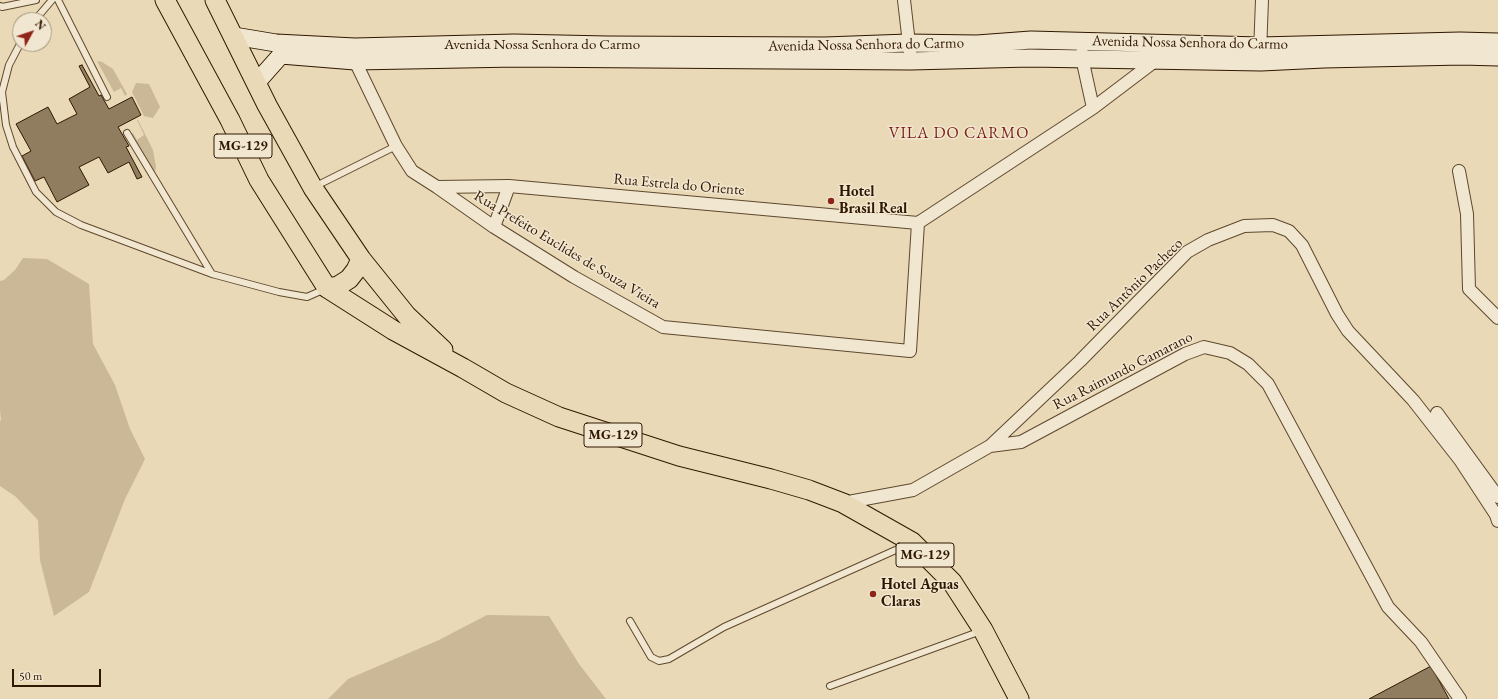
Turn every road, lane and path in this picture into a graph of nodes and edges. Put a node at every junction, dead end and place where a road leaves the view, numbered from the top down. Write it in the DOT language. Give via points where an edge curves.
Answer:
graph roads {
  1 [pos="36,0"];
  2 [pos="52,0"];
  3 [pos="58,0"];
  4 [pos="165,0"];
  5 [pos="215,0"];
  6 [pos="904,0"];
  7 [pos="1262,0"];
  8 [pos="0,6"];
  9 [pos="42,12"];
  10 [pos="234,36"];
  11 [pos="1082,42"];
  12 [pos="1498,42"];
  13 [pos="908,43"];
  14 [pos="1461,48"];
  15 [pos="978,51"];
  16 [pos="1160,51"];
  17 [pos="16,52"];
  18 [pos="826,53"];
  19 [pos="355,54"];
  20 [pos="1261,54"];
  21 [pos="1498,57"];
  22 [pos="1082,58"];
  23 [pos="911,61"];
  24 [pos="257,82"];
  25 [pos="107,97"];
  26 [pos="1093,108"];
  27 [pos="127,133"];
  28 [pos="396,146"];
  29 [pos="1459,171"];
  30 [pos="509,186"];
  31 [pos="437,187"];
  32 [pos="313,188"];
  33 [pos="918,223"];
  34 [pos="494,227"];
  35 [pos="361,259"];
  36 [pos="212,274"];
  37 [pos="327,288"];
  38 [pos="1498,318"];
  39 [pos="463,368"];
  40 [pos="1437,413"];
  41 [pos="990,446"];
  42 [pos="1498,498"];
  43 [pos="843,503"];
  44 [pos="1498,521"];
  45 [pos="912,542"];
  46 [pos="630,621"];
  47 [pos="983,630"];
  48 [pos="830,686"];
  49 [pos="1019,699"];
  50 [pos="1460,699"];
  1 -- 8 [label="lane" via="2,8"];
  2 -- 9 [label="lane"];
  3 -- 25 [label="lane"];
  4 -- 37 [label="main road, MG-129" via="230,120 259,180"];
  5 -- 10 [label="main road, MG-129"];
  6 -- 13 [label="street"];
  7 -- 20 [label="street"];
  10 -- 19 [label="street, Avenida Nossa Senhora do Carmo"];
  10 -- 24 [label="main road, MG-129"];
  11 -- 15 [label="street, Avenida Nossa Senhora do Carmo" via="1031,40"];
  11 -- 16 [label="street, Avenida Nossa Senhora do Carmo"];
  11 -- 22 [label="street"];
  12 -- 14 [label="street, Avenida Nossa Senhora do Carmo"];
  13 -- 15 [label="street, Avenida Nossa Senhora do Carmo"];
  13 -- 18 [label="street, Avenida Nossa Senhora do Carmo"];
  13 -- 23 [label="street"];
  14 -- 20 [label="street, Avenida Nossa Senhora do Carmo"];
  14 -- 21 [label="street, Avenida Nossa Senhora do Carmo"];
  15 -- 22 [label="street, Avenida Nossa Senhora do Carmo"];
  15 -- 23 [label="street, Avenida Nossa Senhora do Carmo"];
  16 -- 20 [label="street, Avenida Nossa Senhora do Carmo"];
  16 -- 22 [label="street, Avenida Nossa Senhora do Carmo"];
  16 -- 26 [label="street"];
  17 -- 36 [label="lane" via="9,65 2,92 6,125 13,147 36,192 56,212 81,225"];
  18 -- 19 [label="street, Avenida Nossa Senhora do Carmo" via="515,51"];
  18 -- 23 [label="street, Avenida Nossa Senhora do Carmo"];
  19 -- 24 [label="street, Avenida Nossa Senhora do Carmo" via="281,55"];
  19 -- 28 [label="street, Rua Prefeito Euclides de Souza Vieira"];
  22 -- 26 [label="street"];
  24 -- 32 [label="main road, MG-129"];
  26 -- 33 [label="street"];
  27 -- 36 [label="lane"];
  28 -- 31 [label="street, Rua Prefeito Euclides de Souza Vieira" via="412,171"];
  28 -- 32 [label="lane"];
  29 -- 38 [label="street" via="1467,214 1469,289"];
  30 -- 31 [label="street, Rua Estrela do Oriente"];
  30 -- 33 [label="street, Rua Estrela do Oriente"];
  30 -- 34 [label="street"];
  31 -- 34 [label="street, Rua Prefeito Euclides de Souza Vieira"];
  32 -- 35 [label="main road, MG-129"];
  33 -- 34 [label="street, Rua Prefeito Euclides de Souza Vieira" via="910,351 663,327 574,277"];
  35 -- 37 [label="main road" via="349,279 338,286"];
  35 -- 39 [label="main road, MG-129" via="407,316"];
  36 -- 37 [label="lane" via="307,297"];
  37 -- 39 [label="main road, MG-129" via="392,330"];
  39 -- 43 [label="main road, MG-129" via="506,393 558,417 679,456 809,490"];
  40 -- 42 [label="street"];
  41 -- 43 [label="street, Rua Raimundo Gamarano" via="913,490"];
  41 -- 44 [label="street, Rua Antônio Pacheco" via="1080,361 1187,252 1208,240 1244,226 1273,225 1289,231 1302,245 1348,331 1413,400 1456,454"];
  41 -- 50 [label="street, Rua Raimundo Gamarano" via="1021,442 1185,354 1204,347 1230,353 1248,364 1268,384 1388,607 1421,642"];
  43 -- 45 [label="main road, MG-129"];
  45 -- 46 [label="lane" via="724,627 669,659 658,661 651,657"];
  45 -- 47 [label="main road, MG-129" via="952,582"];
  47 -- 48 [label="lane"];
  47 -- 49 [label="main road, MG-129"];
}
